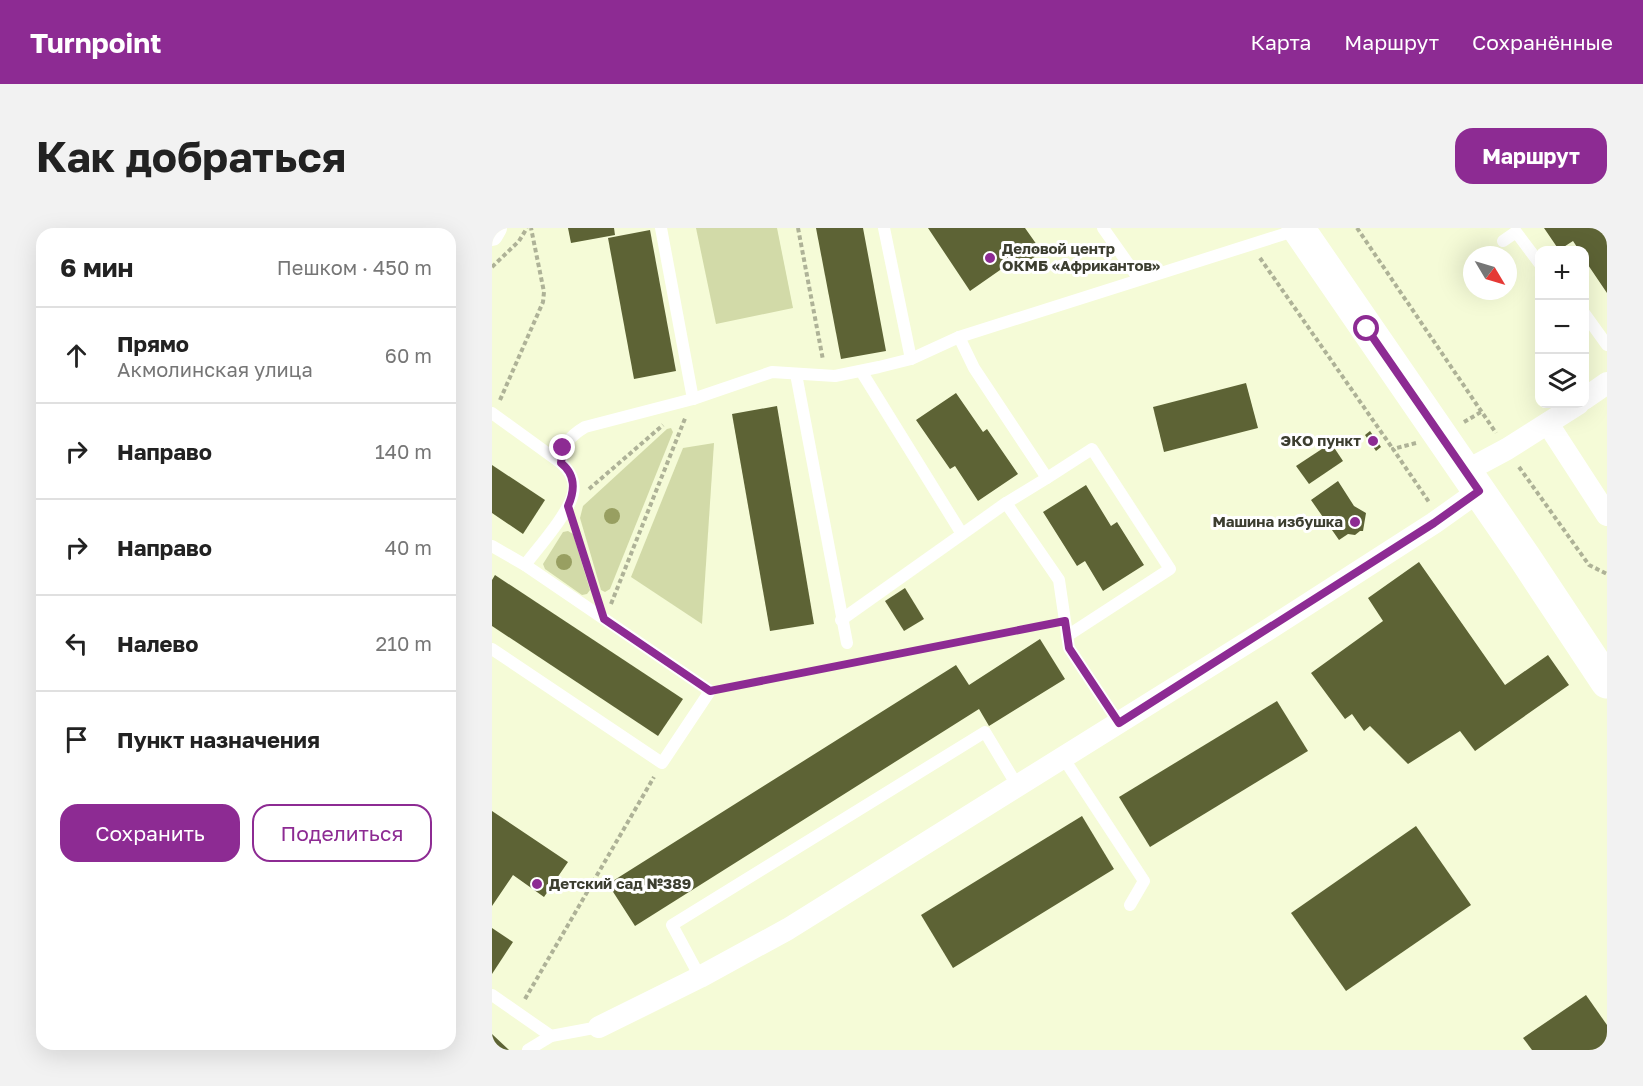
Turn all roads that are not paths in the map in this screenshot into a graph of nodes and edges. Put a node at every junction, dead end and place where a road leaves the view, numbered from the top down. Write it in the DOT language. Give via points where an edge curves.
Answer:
graph roads {
  1 [pos="496,228"];
  2 [pos="661,228"];
  3 [pos="884,228"];
  4 [pos="1103,228"];
  5 [pos="1298,229"];
  6 [pos="492,235"];
  7 [pos="1503,241"];
  8 [pos="1535,258"];
  9 [pos="1139,279"];
  10 [pos="1589,320"];
  11 [pos="959,337"];
  12 [pos="1607,345"];
  13 [pos="910,359"];
  14 [pos="861,371"];
  15 [pos="796,374"];
  16 [pos="1607,383"];
  17 [pos="1589,396"];
  18 [pos="693,399"];
  19 [pos="1572,408"];
  20 [pos="493,414"];
  21 [pos="1548,424"];
  22 [pos="561,463"];
  23 [pos="1047,478"];
  24 [pos="1472,481"];
  25 [pos="1006,502"];
  26 [pos="1607,515"];
  27 [pos="962,534"];
  28 [pos="492,546"];
  29 [pos="525,565"];
  30 [pos="841,620"];
  31 [pos="1067,636"];
  32 [pos="846,643"];
  33 [pos="492,649"];
  34 [pos="1607,682"];
  35 [pos="1119,723"];
  36 [pos="1064,759"];
  37 [pos="1018,787"];
  38 [pos="1130,905"];
  39 [pos="700,977"];
  40 [pos="492,995"];
  41 [pos="599,1027"];
  42 [pos="551,1036"];
  43 [pos="528,1050"];
  1 -- 6 [label="street"];
  2 -- 18 [label="lane"];
  3 -- 13 [label="lane"];
  4 -- 9 [label="lane"];
  5 -- 9 [label="lane"];
  5 -- 24 [label="main road"];
  7 -- 8 [label="lane" via="1516,232"];
  9 -- 11 [label="lane"];
  10 -- 12 [label="lane"];
  11 -- 13 [label="lane"];
  11 -- 23 [label="lane" via="974,368"];
  13 -- 14 [label="lane"];
  14 -- 15 [label="lane" via="835,376"];
  14 -- 27 [label="lane"];
  15 -- 18 [label="lane" via="772,372"];
  15 -- 30 [label="lane"];
  16 -- 17 [label="street"];
  18 -- 22 [label="lane" via="585,427 563,448"];
  19 -- 21 [label="street"];
  20 -- 22 [label="lane"];
  21 -- 24 [label="street" via="1507,449"];
  21 -- 26 [label="street"];
  22 -- 29 [label="lane" via="570,473 573,495"];
  23 -- 25 [label="lane"];
  23 -- 31 [label="lane" via="1092,448 1170,569"];
  24 -- 34 [label="main road"];
  24 -- 35 [label="street" via="1424,530"];
  25 -- 27 [label="lane"];
  25 -- 31 [label="lane" via="1059,580"];
  27 -- 30 [label="lane"];
  28 -- 29 [label="lane"];
  29 -- 33 [label="lane" via="710,691 662,763"];
  30 -- 32 [label="lane"];
  31 -- 35 [label="lane" via="1069,648"];
  35 -- 36 [label="street"];
  36 -- 37 [label="street"];
  36 -- 38 [label="lane" via="1144,881"];
  37 -- 39 [label="street" via="788,929"];
  37 -- 39 [label="lane" via="985,732 672,925"];
  39 -- 41 [label="street"];
  40 -- 42 [label="lane"];
  41 -- 42 [label="lane"];
  42 -- 43 [label="lane"];
}
